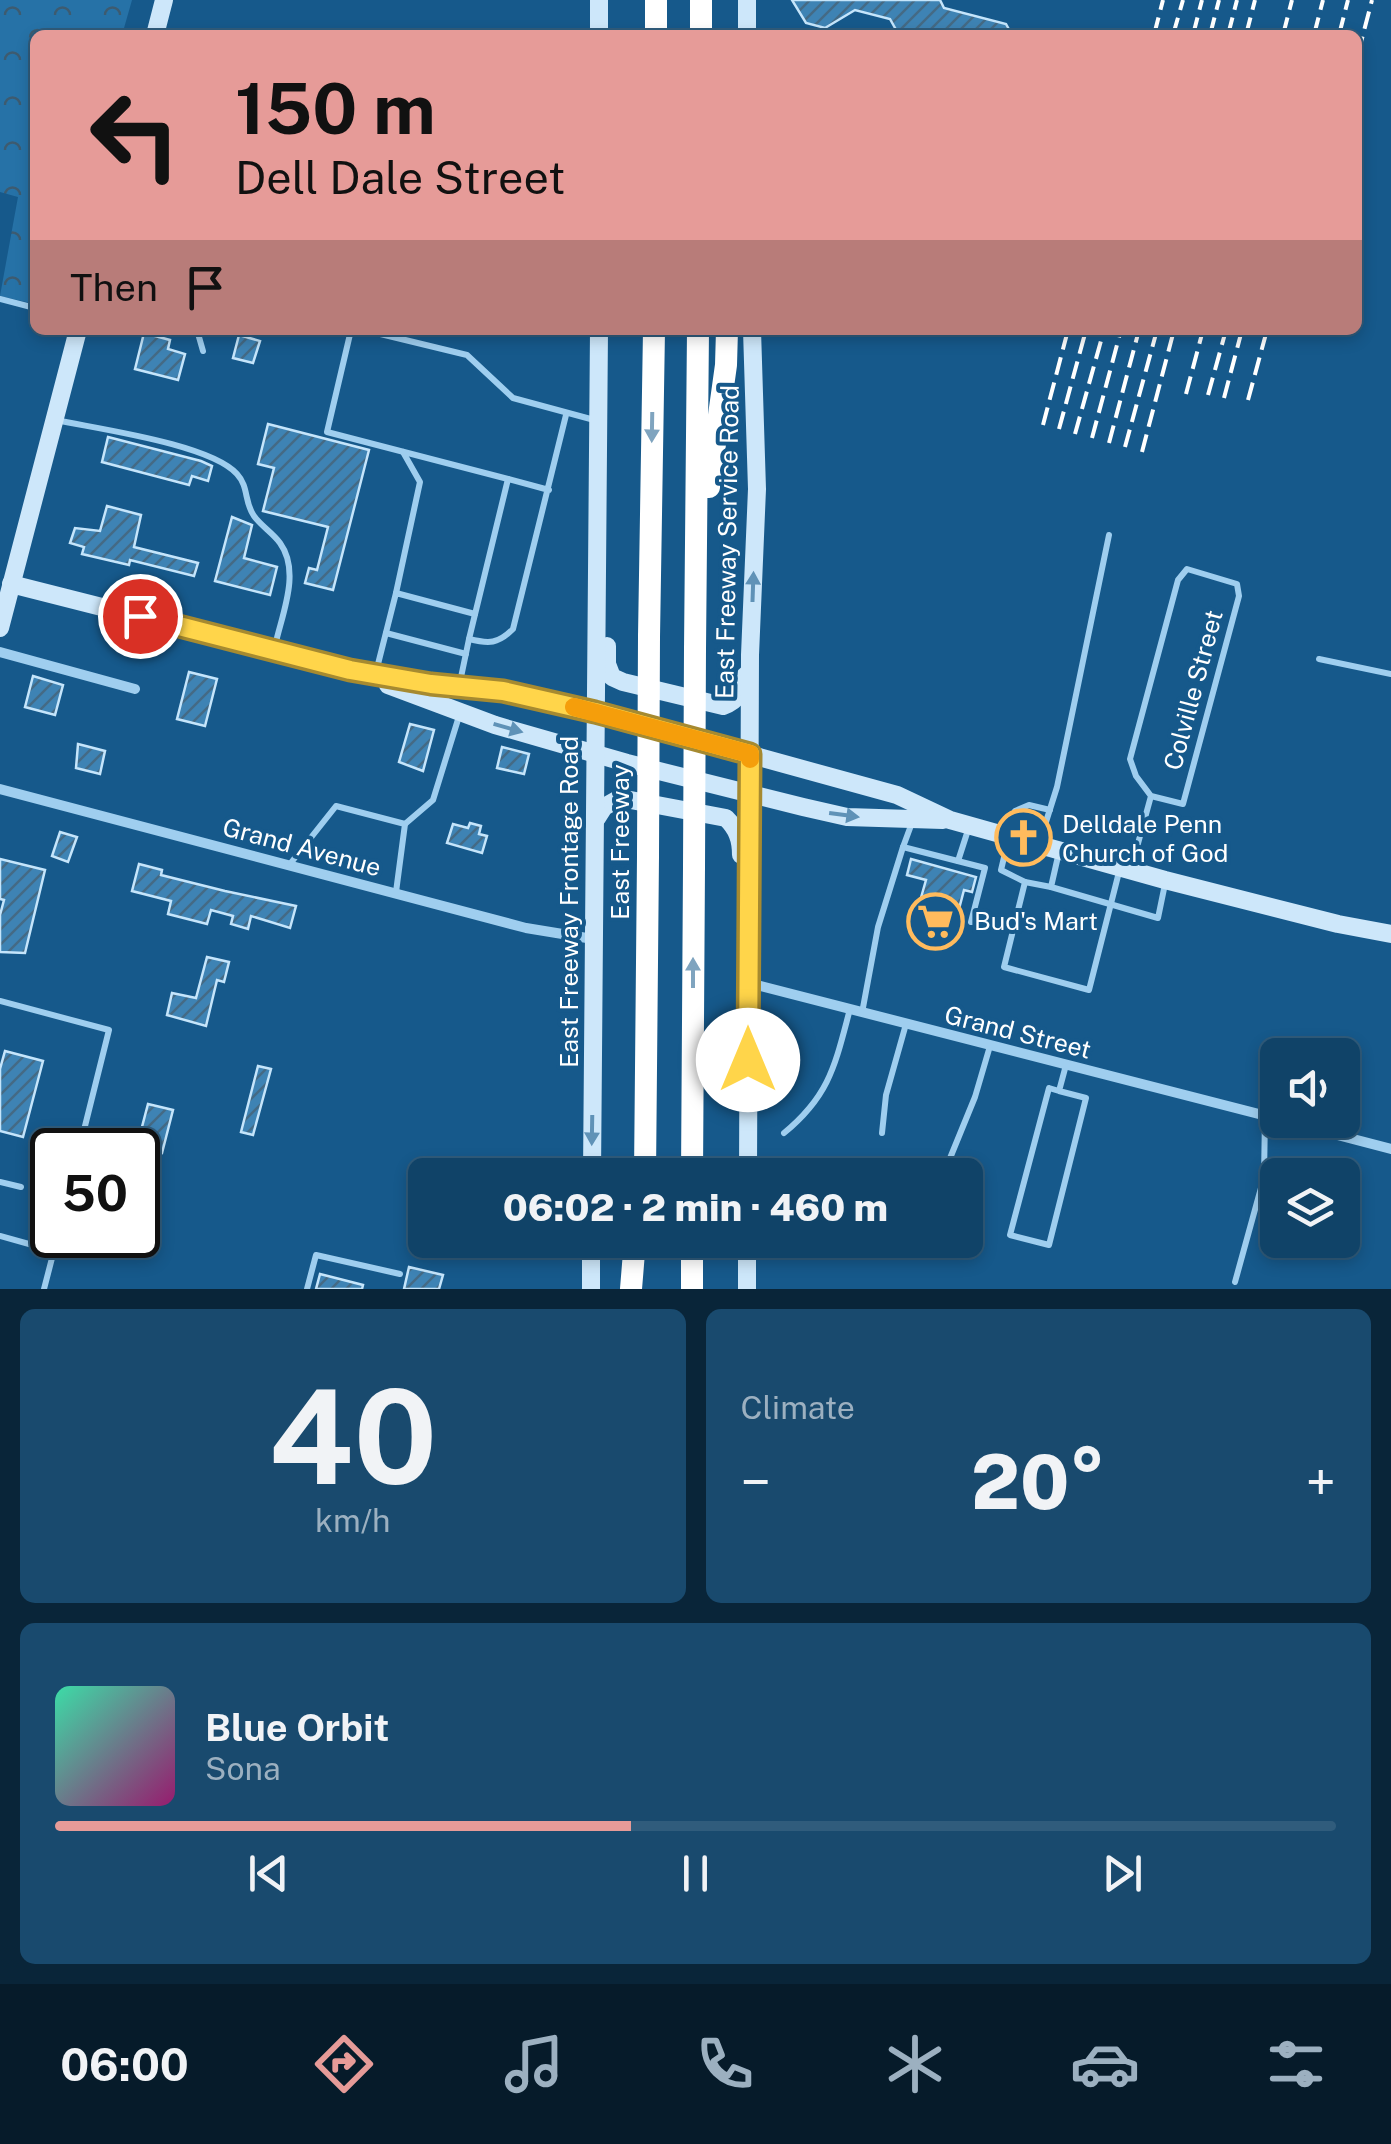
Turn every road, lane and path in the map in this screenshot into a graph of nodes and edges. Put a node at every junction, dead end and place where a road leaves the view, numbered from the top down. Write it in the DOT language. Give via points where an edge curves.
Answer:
graph roads {
  1 [pos="164,0"];
  2 [pos="599,0"];
  3 [pos="656,0"];
  4 [pos="701,0"];
  5 [pos="747,0"];
  6 [pos="156,30"];
  7 [pos="599,30"];
  8 [pos="656,30"];
  9 [pos="701,30"];
  10 [pos="746,30"];
  11 [pos="0,300"];
  12 [pos="30,307"];
  13 [pos="77,335"];
  14 [pos="198,335"];
  15 [pos="351,335"];
  16 [pos="385,335"];
  17 [pos="599,335"];
  18 [pos="654,335"];
  19 [pos="698,335"];
  20 [pos="727,335"];
  21 [pos="752,335"];
  22 [pos="202,351"];
  23 [pos="566,414"];
  24 [pos="54,419"];
  25 [pos="599,421"];
  26 [pos="403,452"];
  27 [pos="508,479"];
  28 [pos="550,490"];
  29 [pos="498,519"];
  30 [pos="511,522"];
  31 [pos="495,533"];
  32 [pos="1110,535"];
  33 [pos="507,536"];
  34 [pos="491,548"];
  35 [pos="503,552"];
  36 [pos="600,561"];
  37 [pos="488,563"];
  38 [pos="499,566"];
  39 [pos="518,572"];
  40 [pos="527,574"];
  41 [pos="484,578"];
  42 [pos="496,581"];
  43 [pos="12,584"];
  44 [pos="696,585"];
  45 [pos="396,593"];
  46 [pos="480,594"];
  47 [pos="491,596"];
  48 [pos="476,611"];
  49 [pos="488,612"];
  50 [pos="0,628"];
  51 [pos="386,633"];
  52 [pos="469,639"];
  53 [pos="274,651"];
  54 [pos="0,652"];
  55 [pos="466,654"];
  56 [pos="750,656"];
  57 [pos="1319,659"];
  58 [pos="350,670"];
  59 [pos="376,674"];
  60 [pos="1391,674"];
  61 [pos="459,687"];
  62 [pos="135,689"];
  63 [pos="460,711"];
  64 [pos="595,712"];
  65 [pos="596,752"];
  66 [pos="750,754"];
  67 [pos="0,789"];
  68 [pos="750,792"];
  69 [pos="1151,796"];
  70 [pos="1050,810"];
  71 [pos="597,818"];
  72 [pos="913,819"];
  73 [pos="950,820"];
  74 [pos="405,824"];
  75 [pos="969,826"];
  76 [pos="1007,836"];
  77 [pos="1039,845"];
  78 [pos="903,848"];
  79 [pos="1060,851"];
  80 [pos="958,861"];
  81 [pos="290,864"];
  82 [pos="1125,869"];
  83 [pos="1165,880"];
  84 [pos="1025,882"];
  85 [pos="1051,887"];
  86 [pos="396,894"];
  87 [pos="1109,904"];
  88 [pos="1014,922"];
  89 [pos="1391,934"];
  90 [pos="594,939"];
  91 [pos="748,949"];
  92 [pos="749,984"];
  93 [pos="0,1000"];
  94 [pos="850,1009"];
  95 [pos="862,1013"];
  96 [pos="906,1024"];
  97 [pos="990,1046"];
  98 [pos="1066,1065"];
  99 [pos="1059,1091"];
  100 [pos="1260,1115"];
  101 [pos="84,1128"];
  102 [pos="784,1133"];
  103 [pos="882,1133"];
  104 [pos="1271,1138"];
  105 [pos="1348,1138"];
  106 [pos="1391,1149"];
  107 [pos="592,1158"];
  108 [pos="644,1158"];
  109 [pos="692,1158"];
  110 [pos="748,1158"];
  111 [pos="950,1158"];
  112 [pos="0,1182"];
  113 [pos="21,1187"];
  114 [pos="0,1236"];
  115 [pos="30,1244"];
  116 [pos="52,1258"];
  117 [pos="591,1258"];
  118 [pos="634,1258"];
  119 [pos="644,1258"];
  120 [pos="692,1258"];
  121 [pos="747,1258"];
  122 [pos="400,1274"];
  123 [pos="1236,1282"];
  124 [pos="44,1289"];
  125 [pos="307,1289"];
  126 [pos="590,1289"];
  127 [pos="631,1289"];
  128 [pos="644,1289"];
  129 [pos="692,1289"];
  130 [pos="747,1289"];
  1 -- 6 [label="main road"];
  2 -- 7 [label="main road"];
  3 -- 8 [label="highway"];
  4 -- 9 [label="highway"];
  5 -- 10 [label="main road"];
  11 -- 12 [label="lane"];
  13 -- 24 [label="main road"];
  14 -- 22 [label="lane"];
  15 -- 26 [label="lane" via="327,432"];
  16 -- 23 [label="lane" via="467,355 513,398"];
  17 -- 25 [label="main road, East Freeway Frontage Road"];
  18 -- 108 [label="highway, East Freeway, one-way, bridge"];
  19 -- 44 [label="highway"];
  20 -- 44 [label="highway"];
  56 -- 21 [label="main road, East Freeway Service Road, one-way" via="757,489"];
  23 -- 25 [label="lane"];
  23 -- 28 [label="lane"];
  24 -- 43 [label="main road"];
  24 -- 53 [label="lane" via="186,449 236,474 253,514 290,559"];
  25 -- 36 [label="main road, East Freeway Frontage Road"];
  26 -- 27 [label="lane"];
  26 -- 45 [label="lane" via="420,482"];
  27 -- 28 [label="lane"];
  27 -- 29 [label="lane"];
  28 -- 40 [label="lane" via="538,514"];
  29 -- 30 [label="lane"];
  29 -- 31 [label="lane"];
  31 -- 33 [label="lane"];
  31 -- 34 [label="lane"];
  32 -- 70 [label="lane"];
  34 -- 35 [label="lane"];
  34 -- 37 [label="lane"];
  36 -- 56 [label="main road" via="612,677 723,706 742,692"];
  36 -- 64 [label="main road, East Freeway Frontage Road"];
  37 -- 38 [label="lane"];
  37 -- 41 [label="lane"];
  39 -- 40 [label="lane"];
  40 -- 52 [label="lane" via="513,630 500,642"];
  41 -- 42 [label="lane"];
  41 -- 46 [label="lane"];
  43 -- 50 [label="main road"];
  43 -- 53 [label="main road"];
  109 -- 44 [label="highway, one-way, bridge"];
  45 -- 48 [label="lane"];
  45 -- 51 [label="lane"];
  46 -- 47 [label="lane"];
  46 -- 48 [label="lane"];
  48 -- 49 [label="lane"];
  48 -- 52 [label="lane"];
  51 -- 55 [label="lane"];
  51 -- 59 [label="lane"];
  52 -- 55 [label="lane"];
  53 -- 58 [label="main road"];
  54 -- 62 [label="street"];
  55 -- 61 [label="lane"];
  56 -- 66 [label="main road, East Freeway Service Road"];
  57 -- 60 [label="lane"];
  58 -- 59 [label="main road"];
  58 -- 63 [label="main road"];
  59 -- 61 [label="main road"];
  61 -- 64 [label="main road"];
  63 -- 65 [label="main road, one-way"];
  63 -- 74 [label="lane" via="434,800"];
  64 -- 65 [label="main road, East Freeway Frontage Road"];
  64 -- 66 [label="main road"];
  65 -- 68 [label="main road"];
  65 -- 71 [label="main road, East Freeway Frontage Road"];
  66 -- 68 [label="main road"];
  66 -- 73 [label="main road" via="897,795"];
  67 -- 81 [label="street, Grand Avenue"];
  68 -- 72 [label="main road, one-way" via="847,817"];
  68 -- 91 [label="main road"];
  69 -- 69 [label="lane, Colville Street" via="1183,804 1239,596 1237,584 1187,569 1178,580 1130,759"];
  69 -- 82 [label="lane, Colville Street"];
  70 -- 76 [label="lane" via="1029,805 1015,811"];
  70 -- 77 [label="lane"];
  71 -- 90 [label="main road, East Freeway Frontage Road"];
  71 -- 91 [label="main road" via="620,798 726,818 741,843 740,924"];
  72 -- 73 [label="main road"];
  72 -- 78 [label="lane"];
  73 -- 75 [label="main road"];
  74 -- 81 [label="lane" via="336,806"];
  74 -- 86 [label="lane"];
  75 -- 76 [label="main road"];
  75 -- 80 [label="lane"];
  76 -- 77 [label="main road"];
  76 -- 84 [label="lane" via="1001,870"];
  77 -- 79 [label="main road"];
  78 -- 80 [label="lane"];
  78 -- 95 [label="lane" via="878,927"];
  79 -- 82 [label="main road"];
  79 -- 85 [label="lane"];
  80 -- 88 [label="lane" via="985,868 972,922"];
  81 -- 86 [label="street, Grand Avenue"];
  82 -- 83 [label="main road"];
  82 -- 87 [label="lane, Colville Street"];
  83 -- 87 [label="lane" via="1158,918"];
  83 -- 89 [label="main road"];
  84 -- 85 [label="lane"];
  84 -- 88 [label="lane"];
  85 -- 87 [label="lane"];
  86 -- 90 [label="street, Grand Avenue"];
  87 -- 88 [label="lane, Colville Street" via="1089,990 1004,968"];
  90 -- 107 [label="main road, East Freeway Frontage Road, one-way"];
  91 -- 92 [label="main road"];
  92 -- 94 [label="street, Grand Street"];
  92 -- 110 [label="main road"];
  93 -- 101 [label="lane" via="108,1030"];
  94 -- 95 [label="street, Grand Street"];
  94 -- 102 [label="lane" via="832,1072 811,1111"];
  95 -- 96 [label="street, Grand Street"];
  96 -- 97 [label="street, Grand Street"];
  96 -- 103 [label="lane"];
  97 -- 98 [label="street, Grand Street"];
  97 -- 111 [label="lane"];
  98 -- 99 [label="lane"];
  98 -- 100 [label="street, Grand Street"];
  99 -- 99 [label="lane" via="1049,1088 1010,1235 1049,1245 1086,1098"];
  104 -- 123 [label="lane"];
  105 -- 106 [label="street, Grand Street"];
  112 -- 113 [label="lane"];
  114 -- 115 [label="lane"];
  116 -- 124 [label="lane"];
  117 -- 126 [label="main road"];
  118 -- 127 [label="highway"];
  119 -- 128 [label="highway"];
  120 -- 129 [label="highway"];
  121 -- 130 [label="main road"];
  122 -- 125 [label="lane" via="316,1255"];
}
